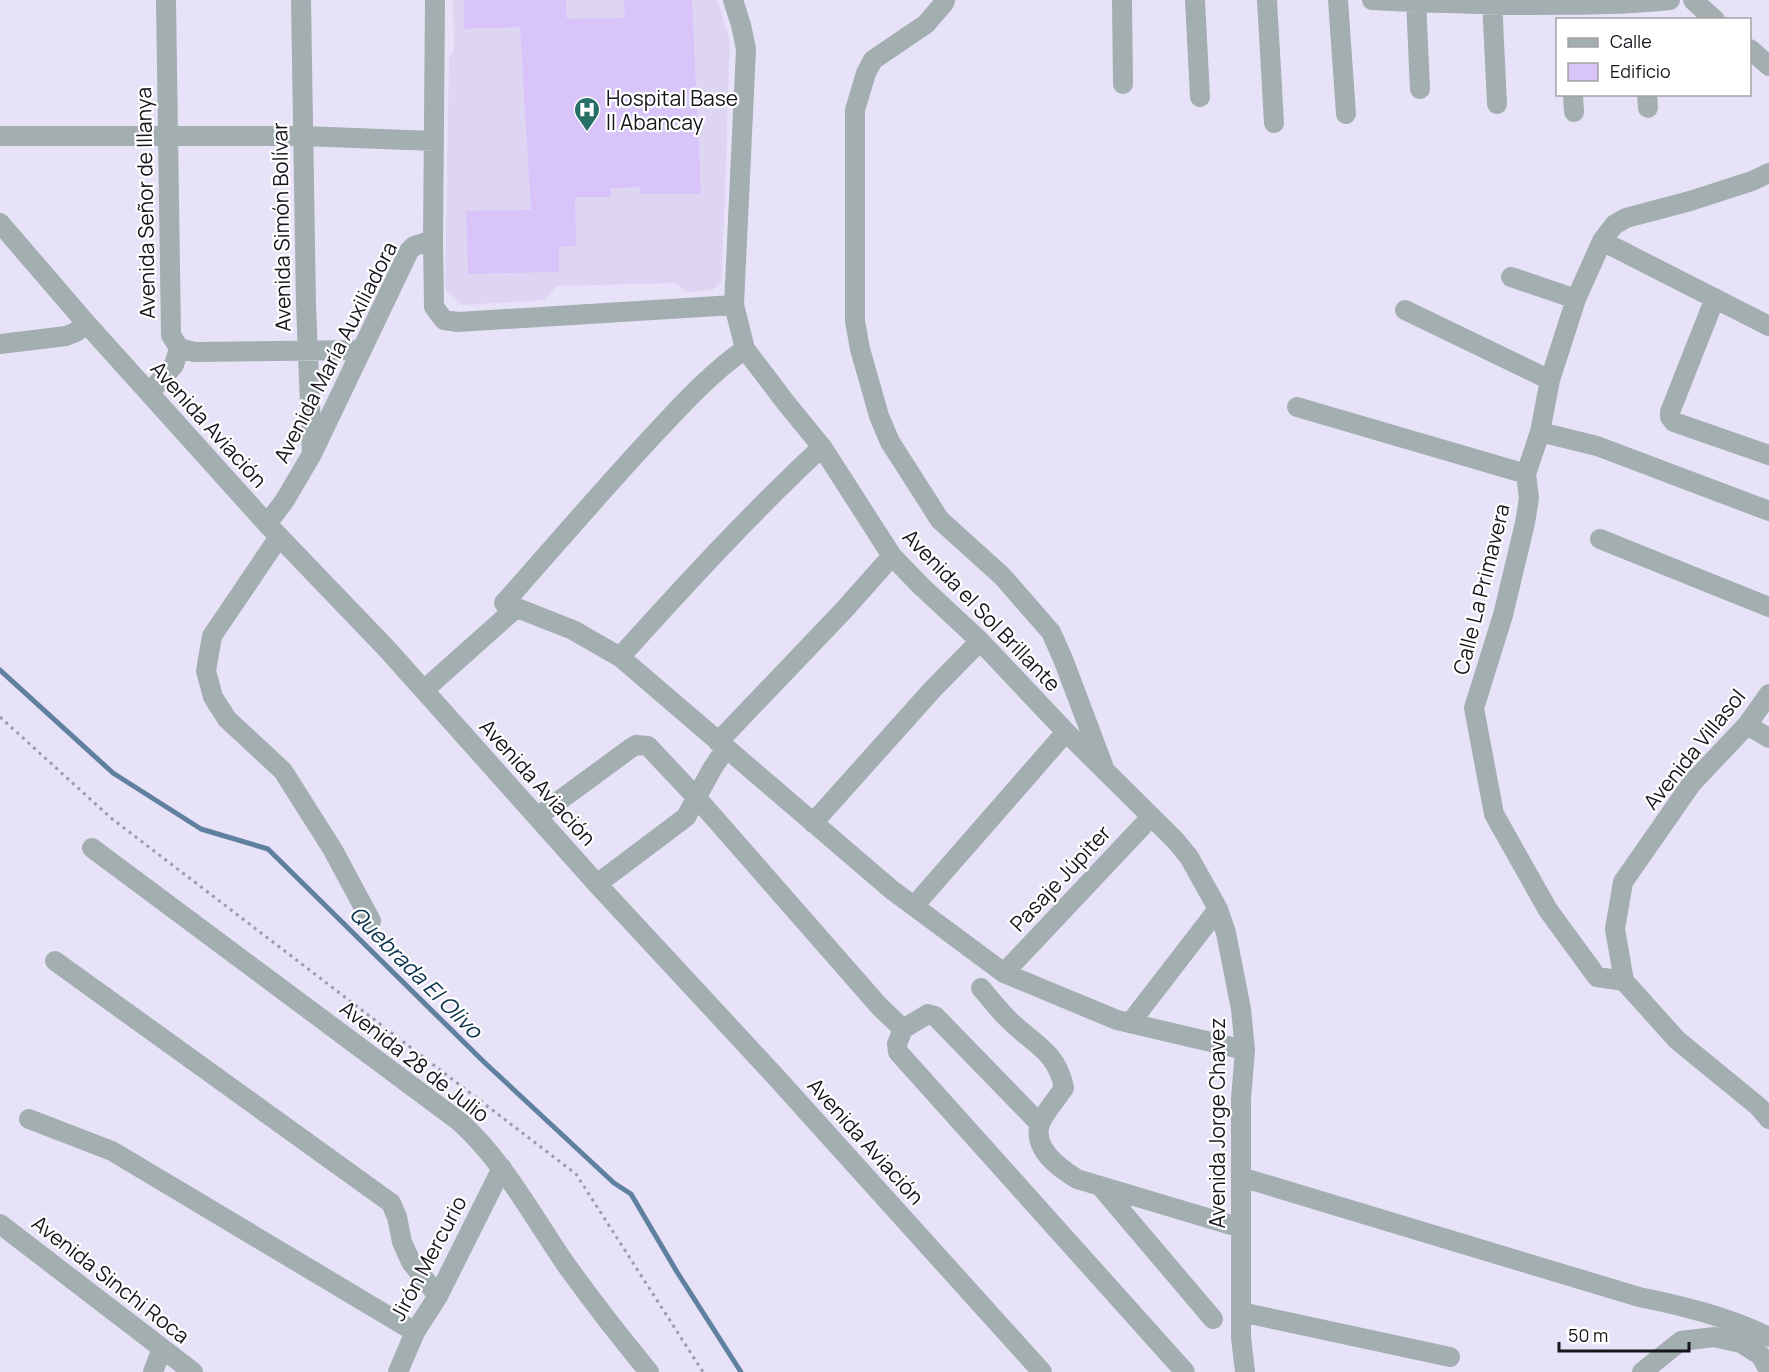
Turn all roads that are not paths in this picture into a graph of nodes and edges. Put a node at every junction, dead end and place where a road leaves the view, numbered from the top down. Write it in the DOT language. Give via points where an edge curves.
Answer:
graph roads {
  1 [pos="166,0"];
  2 [pos="301,0"];
  3 [pos="435,0"];
  4 [pos="733,0"];
  5 [pos="945,0"];
  6 [pos="1122,0"];
  7 [pos="1195,0"];
  8 [pos="1268,0"];
  9 [pos="1338,0"];
  10 [pos="1372,0"];
  11 [pos="1670,0"];
  12 [pos="1693,0"];
  13 [pos="1416,1"];
  14 [pos="1492,2"];
  15 [pos="1568,8"];
  16 [pos="1642,8"];
  17 [pos="1713,18"];
  18 [pos="1751,51"];
  19 [pos="1769,66"];
  20 [pos="1123,84"];
  21 [pos="1420,89"];
  22 [pos="1200,98"];
  23 [pos="1497,104"];
  24 [pos="1346,114"];
  25 [pos="1274,123"];
  26 [pos="0,136"];
  27 [pos="303,136"];
  28 [pos="169,137"];
  29 [pos="434,141"];
  30 [pos="1763,181"];
  31 [pos="0,223"];
  32 [pos="433,240"];
  33 [pos="1602,241"];
  34 [pos="1511,277"];
  35 [pos="1715,298"];
  36 [pos="1576,299"];
  37 [pos="734,306"];
  38 [pos="1404,310"];
  39 [pos="86,323"];
  40 [pos="1769,326"];
  41 [pos="0,344"];
  42 [pos="179,348"];
  43 [pos="745,349"];
  44 [pos="361,350"];
  45 [pos="308,351"];
  46 [pos="1550,380"];
  47 [pos="149,393"];
  48 [pos="1297,407"];
  49 [pos="1539,432"];
  50 [pos="822,447"];
  51 [pos="312,454"];
  52 [pos="1769,455"];
  53 [pos="1526,474"];
  54 [pos="1769,511"];
  55 [pos="273,531"];
  56 [pos="1600,539"];
  57 [pos="892,556"];
  58 [pos="1769,607"];
  59 [pos="516,608"];
  60 [pos="980,641"];
  61 [pos="620,657"];
  62 [pos="424,690"];
  63 [pos="1769,694"];
  64 [pos="1747,725"];
  65 [pos="1066,732"];
  66 [pos="1769,738"];
  67 [pos="722,745"];
  68 [pos="1106,773"];
  69 [pos="696,796"];
  70 [pos="537,817"];
  71 [pos="1151,817"];
  72 [pos="813,823"];
  73 [pos="92,848"];
  74 [pos="597,884"];
  75 [pos="914,906"];
  76 [pos="1218,909"];
  77 [pos="371,921"];
  78 [pos="56,961"];
  79 [pos="1004,973"];
  80 [pos="1624,981"];
  81 [pos="981,988"];
  82 [pos="1130,1023"];
  83 [pos="903,1029"];
  84 [pos="1245,1050"];
  85 [pos="29,1119"];
  86 [pos="1769,1119"];
  87 [pos="1040,1124"];
  88 [pos="502,1168"];
  89 [pos="1241,1177"];
  90 [pos="1101,1186"];
  91 [pos="0,1224"];
  92 [pos="1241,1228"];
  93 [pos="438,1296"];
  94 [pos="1241,1312"];
  95 [pos="1213,1319"];
  96 [pos="415,1332"];
  97 [pos="1769,1337"];
  98 [pos="162,1348"];
  99 [pos="1450,1357"];
  100 [pos="1769,1370"];
  101 [pos="153,1372"];
  102 [pos="193,1372"];
  103 [pos="398,1372"];
  104 [pos="649,1372"];
  105 [pos="1042,1372"];
  106 [pos="1185,1372"];
  107 [pos="1245,1372"];
  108 [pos="1642,1372"];
  1 -- 28 [label="street, Avenida Señor de Illanya"];
  2 -- 27 [label="street, Avenida Simón Bolívar"];
  3 -- 29 [label="street"];
  4 -- 37 [label="street, Avenida el Sol Brillante" via="746,49"];
  5 -- 68 [label="street" via="926,24 873,60 855,110 855,321 860,349 890,442 940,520 1002,576 1051,632"];
  6 -- 20 [label="street"];
  7 -- 22 [label="street"];
  8 -- 25 [label="street"];
  9 -- 24 [label="street"];
  10 -- 13 [label="street"];
  11 -- 16 [label="street"];
  12 -- 17 [label="street"];
  13 -- 14 [label="street"];
  13 -- 21 [label="street"];
  14 -- 15 [label="street"];
  14 -- 23 [label="street"];
  15 -- 16 [label="street"];
  18 -- 19 [label="street"];
  26 -- 28 [label="street"];
  27 -- 28 [label="street"];
  27 -- 29 [label="street"];
  27 -- 45 [label="street, Avenida Simón Bolívar"];
  28 -- 42 [label="street, Avenida Señor de Illanya" via="171,335"];
  29 -- 32 [label="street"];
  30 -- 33 [label="street, Calle La Primavera" via="1626,218 1614,225"];
  31 -- 39 [label="street, Avenida Aviación"];
  32 -- 37 [label="street" via="434,306 444,320"];
  32 -- 44 [label="street, Avenida María Auxiliadora" via="409,251"];
  33 -- 35 [label="street"];
  33 -- 36 [label="street, Calle La Primavera"];
  34 -- 36 [label="street"];
  35 -- 40 [label="street"];
  35 -- 52 [label="street" via="1670,417 1674,422"];
  36 -- 46 [label="street, Calle La Primavera"];
  37 -- 43 [label="street, Avenida el Sol Brillante"];
  38 -- 46 [label="street"];
  39 -- 41 [label="street" via="66,336"];
  39 -- 47 [label="street, Avenida Aviación"];
  42 -- 45 [label="street" via="194,352"];
  42 -- 47 [label="street" via="174,365"];
  43 -- 50 [label="street, Avenida el Sol Brillante"];
  43 -- 59 [label="street" via="691,394 610,482 504,603"];
  44 -- 45 [label="street"];
  44 -- 51 [label="street, Avenida María Auxiliadora"];
  45 -- 51 [label="street, Avenida Simón Bolívar"];
  46 -- 49 [label="street, Calle La Primavera"];
  47 -- 55 [label="street, Avenida Aviación"];
  48 -- 53 [label="street"];
  49 -- 53 [label="street, Calle La Primavera"];
  49 -- 54 [label="street" via="1597,446"];
  50 -- 57 [label="street, Avenida el Sol Brillante"];
  50 -- 61 [label="street" via="707,562"];
  51 -- 55 [label="street, Avenida María Auxiliadora" via="285,500"];
  53 -- 80 [label="street, Calle La Primavera" via="1529,498 1525,524 1503,615 1474,708 1492,804 1548,910 1597,978"];
  55 -- 62 [label="street, Avenida Aviación"];
  55 -- 77 [label="street, Avenida María Auxiliadora" via="212,636 206,671 213,698 227,719 283,771 333,850"];
  56 -- 58 [label="street"];
  57 -- 60 [label="street, Avenida el Sol Brillante"];
  57 -- 67 [label="street"];
  59 -- 61 [label="street" via="573,630"];
  59 -- 62 [label="street"];
  60 -- 65 [label="street, Avenida el Sol Brillante"];
  60 -- 72 [label="street"];
  61 -- 67 [label="street"];
  62 -- 70 [label="street, Avenida Aviación"];
  63 -- 64 [label="street, Avenida Villasol"];
  64 -- 66 [label="street"];
  64 -- 80 [label="street, Avenida Villasol" via="1692,783 1623,882 1615,929"];
  65 -- 68 [label="street, Avenida el Sol Brillante"];
  65 -- 75 [label="street"];
  67 -- 69 [label="street"];
  67 -- 72 [label="street"];
  68 -- 71 [label="street, Avenida Jorge Chavez"];
  69 -- 70 [label="street" via="648,746 636,745"];
  69 -- 74 [label="street" via="686,817"];
  69 -- 83 [label="street"];
  70 -- 74 [label="street, Avenida Aviación"];
  71 -- 76 [label="street, Avenida Jorge Chavez" via="1189,857"];
  71 -- 79 [label="street, Pasaje Júpiter"];
  72 -- 75 [label="street"];
  73 -- 88 [label="street, Avenida 28 de Julio" via="460,1122"];
  74 -- 105 [label="street, Avenida Aviación"];
  75 -- 79 [label="street"];
  76 -- 82 [label="street"];
  76 -- 84 [label="street, Avenida Jorge Chavez" via="1237,987"];
  78 -- 93 [label="street" via="391,1203 411,1262"];
  79 -- 82 [label="street"];
  80 -- 86 [label="street" via="1677,1040"];
  81 -- 87 [label="street" via="1051,1056 1061,1072 1064,1088"];
  82 -- 84 [label="street"];
  83 -- 87 [label="street" via="928,1014 934,1015"];
  83 -- 106 [label="street" via="898,1052"];
  84 -- 89 [label="street, Avenida Jorge Chavez"];
  85 -- 96 [label="street" via="112,1152"];
  87 -- 90 [label="street" via="1039,1140 1046,1154 1077,1179"];
  88 -- 93 [label="street, Jirón Mercurio"];
  88 -- 104 [label="street, Avenida 28 de Julio" via="568,1266"];
  89 -- 92 [label="street, Avenida Jorge Chavez"];
  89 -- 97 [label="street" via="1639,1297 1700,1311"];
  90 -- 92 [label="street"];
  90 -- 95 [label="street"];
  91 -- 98 [label="street, Avenida Sinchi Roca"];
  92 -- 94 [label="street, Avenida Jorge Chavez"];
  93 -- 96 [label="street, Jirón Mercurio"];
  94 -- 99 [label="street"];
  94 -- 107 [label="street, Avenida Jorge Chavez"];
  96 -- 103 [label="street, Jirón Mercurio"];
  98 -- 101 [label="street"];
  98 -- 102 [label="street, Avenida Sinchi Roca"];
  100 -- 108 [label="street" via="1760,1355 1741,1343 1714,1337 1681,1341"];
}
